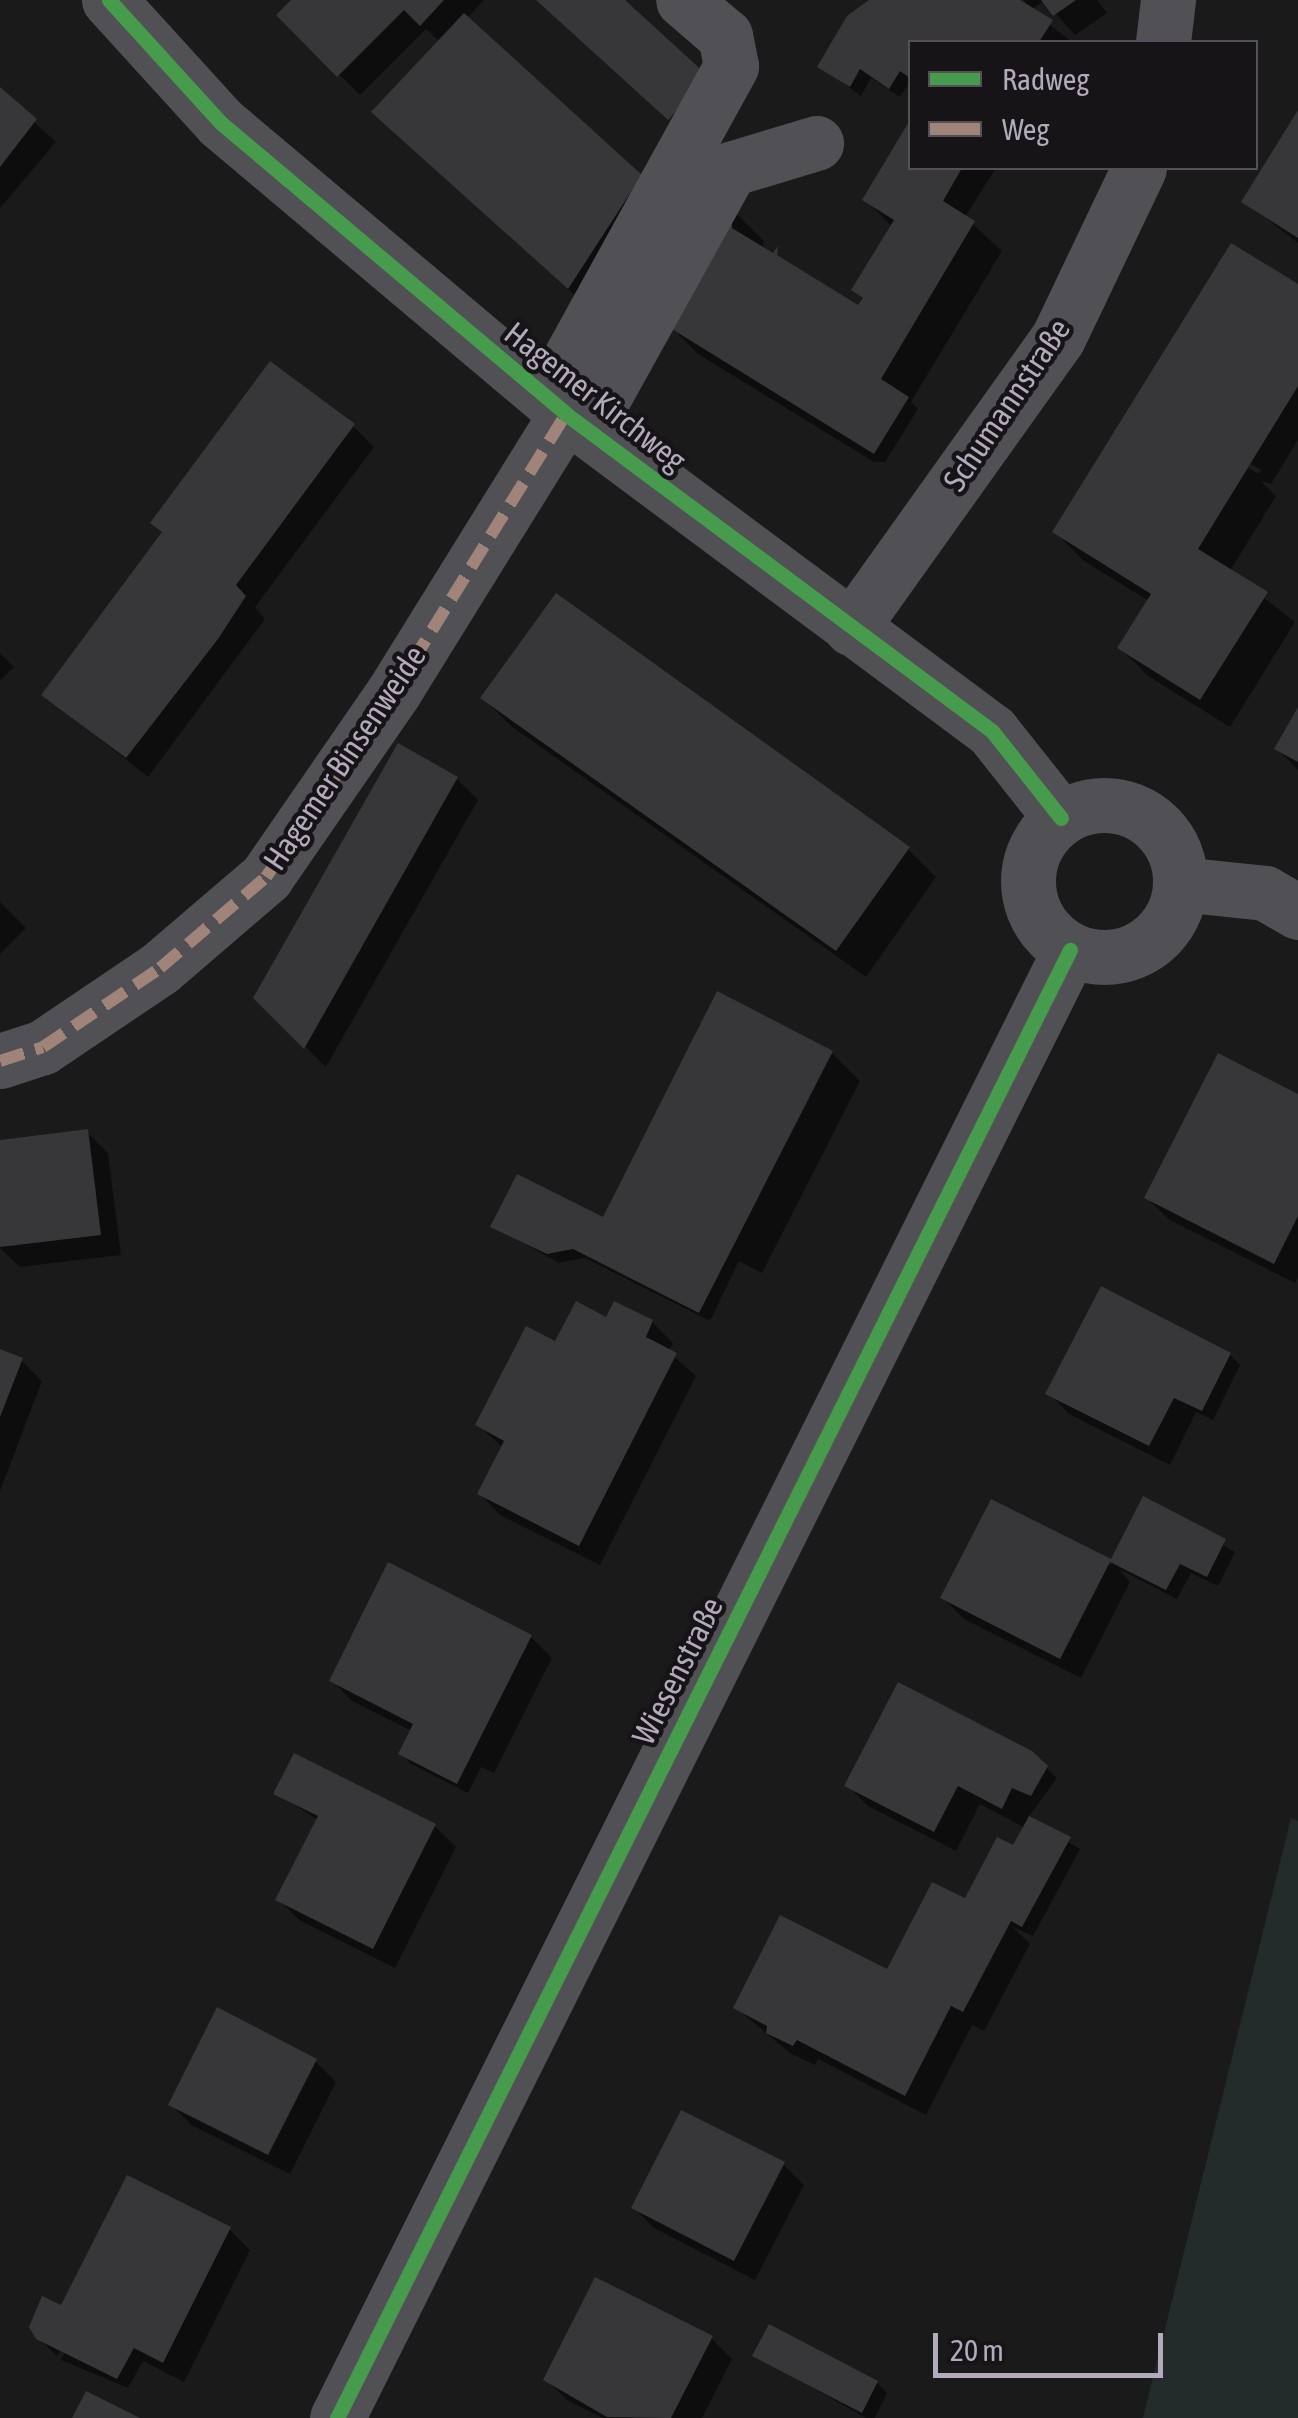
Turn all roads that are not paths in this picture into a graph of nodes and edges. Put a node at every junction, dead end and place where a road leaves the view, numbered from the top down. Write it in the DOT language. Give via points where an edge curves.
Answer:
graph roads {
  1 [pos="109,0"];
  2 [pos="683,0"];
  3 [pos="1168,0"];
  4 [pos="1164,40"];
  5 [pos="816,143"];
  6 [pos="1138,170"];
  7 [pos="567,414"];
  8 [pos="850,628"];
  9 [pos="1061,818"];
  10 [pos="1180,884"];
  11 [pos="1298,912"];
  12 [pos="1070,950"];
  13 [pos="0,1061"];
  14 [pos="337,2418"];
  1 -- 7 [label="street, Hagemer Kirchweg" via="221,123"];
  2 -- 7 [label="street" via="724,36 731,66"];
  3 -- 4 [label="street"];
  5 -- 7 [label="street" via="730,169"];
  6 -- 8 [label="street, Schumannstraße" via="1058,338"];
  7 -- 8 [label="street, Hagemer Kirchweg"];
  7 -- 13 [label="street, Hagemer Binsenweide" via="393,693 266,877 160,968 43,1047"];
  8 -- 9 [label="street, Hagemer Kirchweg" via="992,730"];
  9 -- 10 [label="street" via="1114,806 1149,820 1172,848"];
  9 -- 12 [label="street" via="1035,848 1028,886 1041,924"];
  10 -- 11 [label="street" via="1265,893"];
  10 -- 12 [label="street" via="1169,921 1143,946 1107,958"];
  12 -- 14 [label="street, Wiesenstraße"];
}
